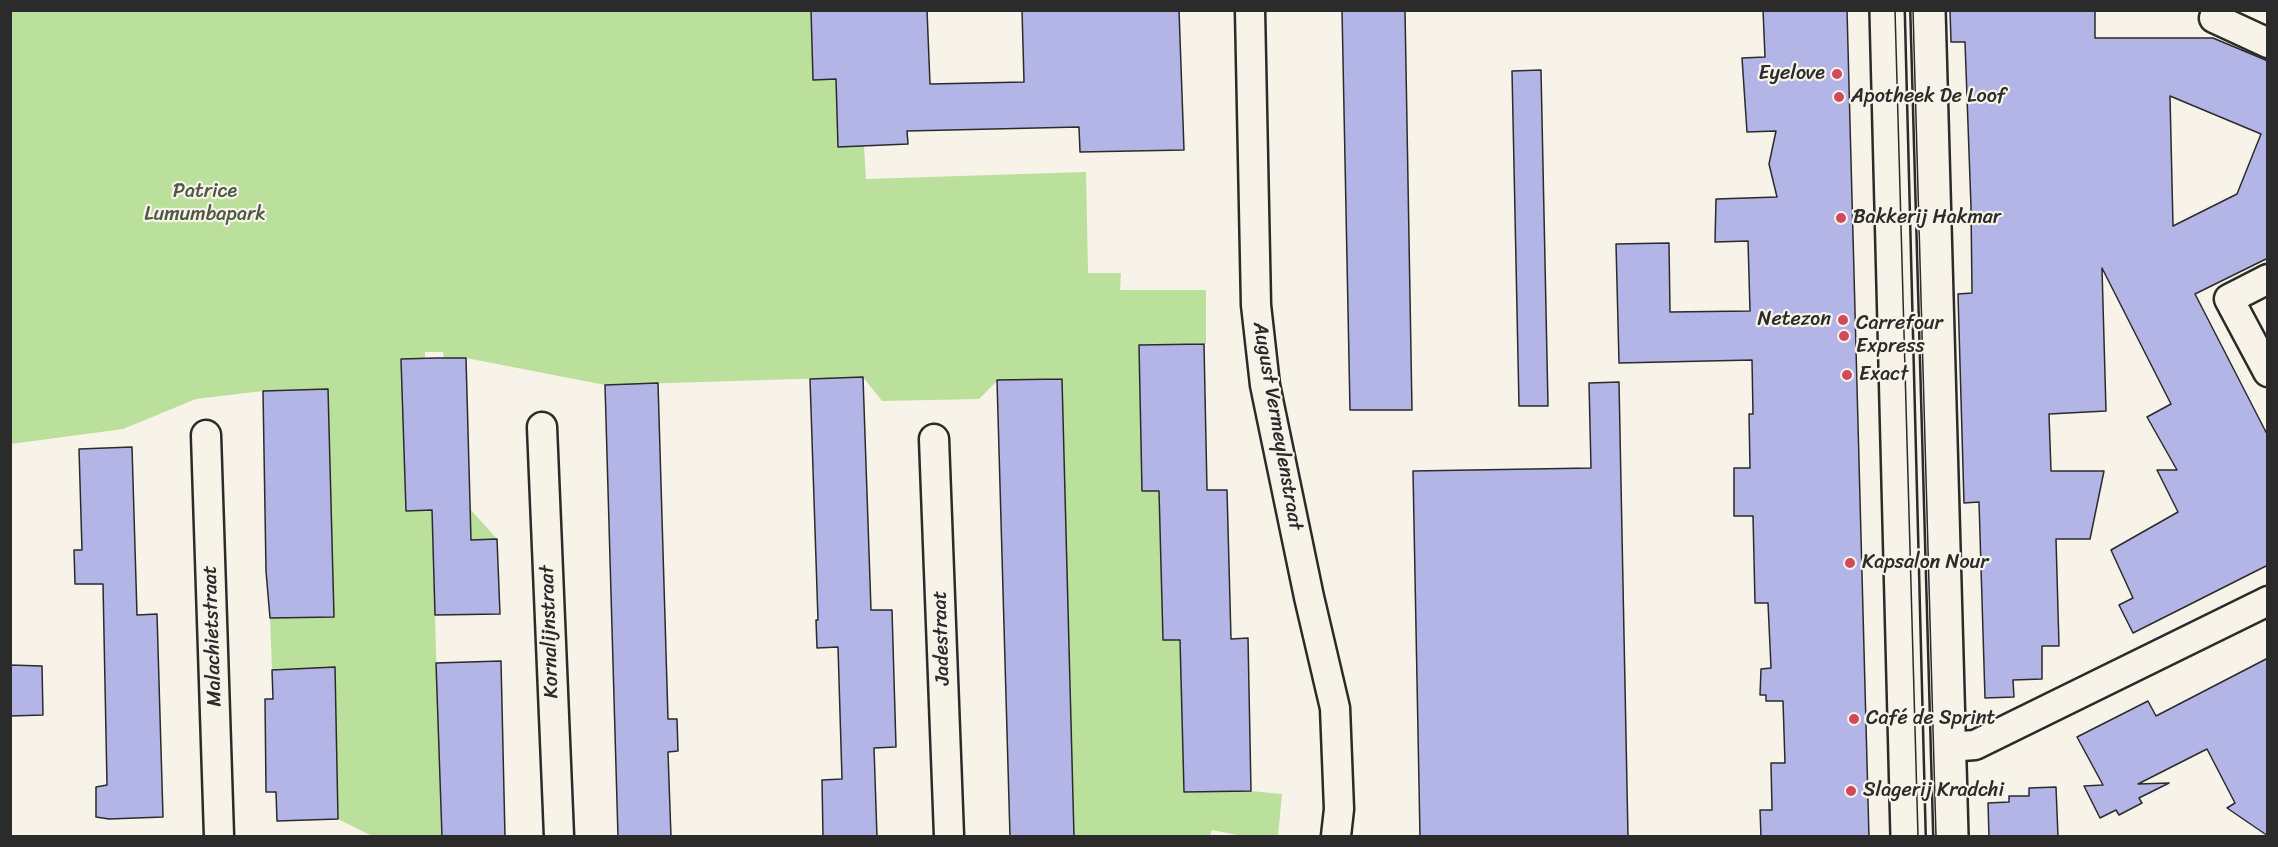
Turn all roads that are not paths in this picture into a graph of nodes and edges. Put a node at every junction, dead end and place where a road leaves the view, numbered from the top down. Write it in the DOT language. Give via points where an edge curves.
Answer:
graph roads {
  1 [pos="1250,10"];
  2 [pos="1887,10"];
  3 [pos="1929,10"];
  4 [pos="2217,10"];
  5 [pos="2268,43"];
  6 [pos="2268,279"];
  7 [pos="2268,372"];
  8 [pos="542,427"];
  9 [pos="206,435"];
  10 [pos="934,439"];
  11 [pos="2268,601"];
  12 [pos="1948,747"];
  13 [pos="219,837"];
  14 [pos="559,837"];
  15 [pos="950,837"];
  16 [pos="1336,837"];
  17 [pos="1908,837"];
  18 [pos="1951,837"];
  1 -- 16 [label="street, August Vermeylenstraat" via="1256,305 1265,385 1335,708 1339,809"];
  2 -- 17 [label="street"];
  3 -- 12 [label="street"];
  4 -- 5 [label="street" via="2214,18"];
  6 -- 7 [label="street" via="2229,299"];
  8 -- 14 [label="street, Kornalijnstraat"];
  9 -- 13 [label="street, Malachietstraat"];
  10 -- 15 [label="street, Jadestraat"];
  11 -- 12 [label="street" via="1975,745"];
  12 -- 18 [label="street"];
}
